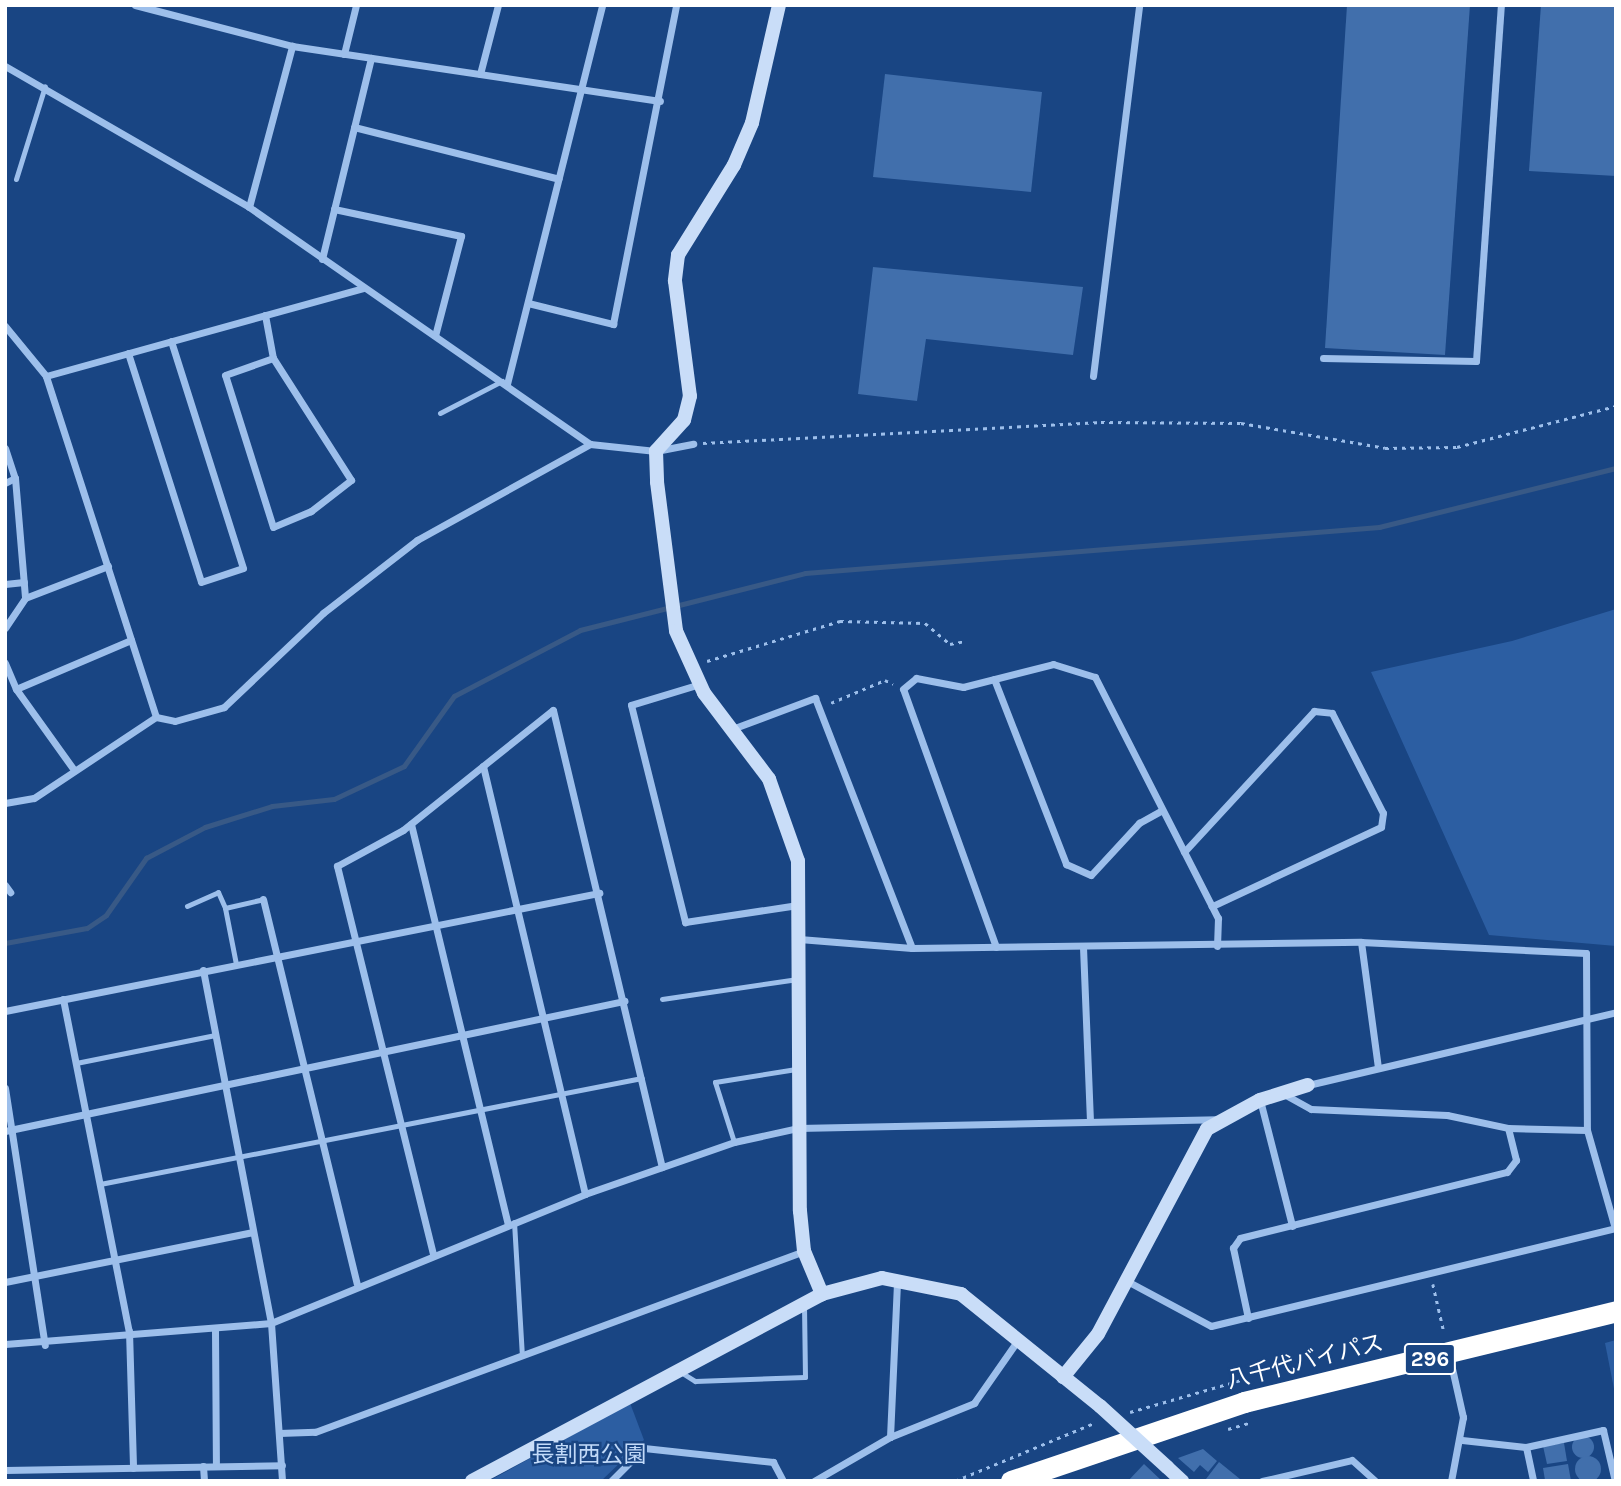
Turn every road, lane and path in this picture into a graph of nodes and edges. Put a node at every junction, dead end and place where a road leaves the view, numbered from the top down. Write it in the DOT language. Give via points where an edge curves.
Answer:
graph roads {
  1 [pos="135,5"];
  2 [pos="356,5"];
  3 [pos="498,5"];
  4 [pos="602,5"];
  5 [pos="676,5"];
  6 [pos="779,5"];
  7 [pos="1139,5"];
  8 [pos="1501,5"];
  9 [pos="292,46"];
  10 [pos="344,54"];
  11 [pos="371,58"];
  12 [pos="5,66"];
  13 [pos="481,74"];
  14 [pos="45,86"];
  15 [pos="583,89"];
  16 [pos="660,102"];
  17 [pos="354,127"];
  18 [pos="16,179"];
  19 [pos="559,179"];
  20 [pos="248,207"];
  21 [pos="334,209"];
  22 [pos="322,259"];
  23 [pos="363,288"];
  24 [pos="528,303"];
  25 [pos="265,315"];
  26 [pos="5,326"];
  27 [pos="435,336"];
  28 [pos="171,341"];
  29 [pos="128,353"];
  30 [pos="273,358"];
  31 [pos="1323,358"];
  32 [pos="46,376"];
  33 [pos="1093,376"];
  34 [pos="505,382"];
  35 [pos="1616,406"];
  36 [pos="440,413"];
  37 [pos="590,444"];
  38 [pos="694,444"];
  39 [pos="5,449"];
  40 [pos="656,451"];
  41 [pos="15,478"];
  42 [pos="5,483"];
  43 [pos="107,566"];
  44 [pos="24,582"];
  45 [pos="5,584"];
  46 [pos="25,598"];
  47 [pos="5,628"];
  48 [pos="131,640"];
  49 [pos="965,641"];
  50 [pos="5,663"];
  51 [pos="691,666"];
  52 [pos="994,679"];
  53 [pos="700,684"];
  54 [pos="16,689"];
  55 [pos="903,689"];
  56 [pos="818,708"];
  57 [pos="156,717"];
  58 [pos="732,729"];
  59 [pos="483,766"];
  60 [pos="74,770"];
  61 [pos="5,803"];
  62 [pos="1162,810"];
  63 [pos="411,824"];
  64 [pos="1184,852"];
  65 [pos="599,893"];
  66 [pos="263,899"];
  67 [pos="798,905"];
  68 [pos="187,906"];
  69 [pos="1212,906"];
  70 [pos="225,908"];
  71 [pos="517,909"];
  72 [pos="436,925"];
  73 [pos="798,939"];
  74 [pos="355,940"];
  75 [pos="1361,942"];
  76 [pos="1217,946"];
  77 [pos="996,947"];
  78 [pos="1083,947"];
  79 [pos="912,948"];
  80 [pos="277,956"];
  81 [pos="236,964"];
  82 [pos="203,970"];
  83 [pos="798,979"];
  84 [pos="64,999"];
  85 [pos="662,999"];
  86 [pos="624,1001"];
  87 [pos="5,1011"];
  88 [pos="1616,1012"];
  89 [pos="542,1017"];
  90 [pos="1584,1019"];
  91 [pos="462,1034"];
  92 [pos="215,1035"];
  93 [pos="383,1050"];
  94 [pos="76,1063"];
  95 [pos="304,1066"];
  96 [pos="1378,1067"];
  97 [pos="800,1069"];
  98 [pos="642,1077"];
  99 [pos="224,1082"];
  100 [pos="1308,1085"];
  101 [pos="5,1088"];
  102 [pos="1282,1093"];
  103 [pos="560,1094"];
  104 [pos="1260,1100"];
  105 [pos="481,1110"];
  106 [pos="86,1113"];
  107 [pos="1217,1119"];
  108 [pos="1090,1121"];
  109 [pos="402,1125"];
  110 [pos="798,1128"];
  111 [pos="1508,1128"];
  112 [pos="8,1130"];
  113 [pos="1587,1130"];
  114 [pos="322,1140"];
  115 [pos="734,1142"];
  116 [pos="238,1155"];
  117 [pos="662,1167"];
  118 [pos="100,1184"];
  119 [pos="585,1194"];
  120 [pos="511,1224"];
  121 [pos="1292,1226"];
  122 [pos="1615,1228"];
  123 [pos="253,1232"];
  124 [pos="804,1251"];
  125 [pos="433,1254"];
  126 [pos="115,1260"];
  127 [pos="1430,1273"];
  128 [pos="35,1276"];
  129 [pos="897,1279"];
  130 [pos="1126,1281"];
  131 [pos="5,1282"];
  132 [pos="357,1284"];
  133 [pos="822,1294"];
  134 [pos="803,1304"];
  135 [pos="1616,1311"];
  136 [pos="1248,1318"];
  137 [pos="271,1323"];
  138 [pos="129,1331"];
  139 [pos="215,1331"];
  140 [pos="1444,1332"];
  141 [pos="1020,1338"];
  142 [pos="5,1344"];
  143 [pos="45,1345"];
  144 [pos="1449,1354"];
  145 [pos="522,1356"];
  146 [pos="677,1368"];
  147 [pos="1063,1377"];
  148 [pos="1241,1380"];
  149 [pos="1101,1413"];
  150 [pos="1124,1413"];
  151 [pos="279,1433"];
  152 [pos="890,1437"];
  153 [pos="1462,1440"];
  154 [pos="1526,1447"];
  155 [pos="282,1465"];
  156 [pos="203,1466"];
  157 [pos="216,1466"];
  158 [pos="134,1468"];
  159 [pos="5,1470"];
  160 [pos="204,1481"];
  161 [pos="282,1481"];
  162 [pos="472,1481"];
  163 [pos="611,1481"];
  164 [pos="783,1481"];
  165 [pos="814,1481"];
  166 [pos="955,1481"];
  167 [pos="1011,1481"];
  168 [pos="1182,1481"];
  169 [pos="1262,1481"];
  170 [pos="1375,1481"];
  171 [pos="1451,1481"];
  172 [pos="1532,1481"];
  173 [pos="1615,1481"];
  1 -- 9 [label="street"];
  2 -- 10 [label="street"];
  3 -- 13 [label="street"];
  4 -- 15 [label="street"];
  5 -- 16 [label="street"];
  6 -- 40 [label="street" via="752,123 734,165 678,255 676,281 690,396 684,420"];
  7 -- 33 [label="street"];
  8 -- 31 [label="street" via="1476,361"];
  9 -- 10 [label="street"];
  9 -- 20 [label="street"];
  10 -- 11 [label="street"];
  11 -- 13 [label="street"];
  11 -- 17 [label="street"];
  12 -- 14 [label="street"];
  13 -- 15 [label="street"];
  14 -- 18 [label="lane"];
  14 -- 20 [label="street"];
  15 -- 16 [label="street"];
  15 -- 19 [label="street"];
  16 -- 24 [label="street" via="613,324"];
  17 -- 19 [label="street"];
  17 -- 21 [label="street"];
  19 -- 24 [label="street"];
  20 -- 22 [label="street"];
  21 -- 22 [label="street"];
  21 -- 27 [label="street" via="461,236"];
  22 -- 23 [label="street"];
  23 -- 25 [label="street"];
  23 -- 27 [label="street"];
  24 -- 34 [label="street"];
  25 -- 28 [label="street"];
  25 -- 30 [label="street"];
  26 -- 32 [label="street"];
  27 -- 34 [label="street"];
  28 -- 29 [label="street"];
  28 -- 29 [label="street" via="243,568 201,582"];
  29 -- 32 [label="street"];
  30 -- 30 [label="street" via="225,374 273,527 311,511 351,480"];
  32 -- 43 [label="street"];
  34 -- 36 [label="lane"];
  34 -- 37 [label="street"];
  35 -- 38 [label="path" via="1457,447 1385,448 1241,423 991,427"];
  37 -- 40 [label="street"];
  37 -- 57 [label="street" via="417,540 323,613 224,707 175,721"];
  38 -- 40 [label="street"];
  39 -- 41 [label="street"];
  40 -- 51 [label="street" via="666,590"];
  41 -- 42 [label="street"];
  41 -- 44 [label="street"];
  43 -- 46 [label="street"];
  43 -- 48 [label="street"];
  44 -- 45 [label="street"];
  44 -- 46 [label="street"];
  46 -- 47 [label="street"];
  48 -- 54 [label="street"];
  48 -- 57 [label="street"];
  49 -- 51 [label="path" via="950,644 925,623 840,621"];
  50 -- 54 [label="street"];
  51 -- 53 [label="street"];
  52 -- 55 [label="street" via="963,687 916,678"];
  52 -- 62 [label="street" via="1053,664 1090,671"];
  52 -- 62 [label="street" via="1071,868 1091,875 1139,823"];
  53 -- 58 [label="street"];
  53 -- 67 [label="street" via="631,705 685,922"];
  54 -- 60 [label="street"];
  55 -- 56 [label="path" via="885,680"];
  55 -- 77 [label="street"];
  56 -- 58 [label="street" via="815,698"];
  56 -- 79 [label="street"];
  57 -- 60 [label="street"];
  58 -- 67 [label="street" via="769,779 788,819 798,861"];
  59 -- 63 [label="street"];
  59 -- 65 [label="street" via="553,710"];
  59 -- 71 [label="street"];
  60 -- 61 [label="street" via="34,798"];
  62 -- 64 [label="street"];
  63 -- 72 [label="street"];
  63 -- 74 [label="street" via="337,866"];
  64 -- 69 [label="street"];
  64 -- 69 [label="street" via="1314,711 1332,713 1383,813 1381,827"];
  65 -- 71 [label="street"];
  65 -- 86 [label="street"];
  66 -- 70 [label="lane"];
  66 -- 80 [label="street"];
  67 -- 73 [label="street"];
  68 -- 70 [label="lane" via="218,892"];
  69 -- 76 [label="street"];
  70 -- 81 [label="lane"];
  71 -- 72 [label="street"];
  71 -- 89 [label="street"];
  72 -- 74 [label="street"];
  72 -- 91 [label="street"];
  73 -- 79 [label="street"];
  73 -- 83 [label="street"];
  74 -- 80 [label="street"];
  74 -- 93 [label="street"];
  75 -- 76 [label="street"];
  75 -- 90 [label="street" via="1586,953"];
  75 -- 96 [label="street"];
  76 -- 78 [label="street"];
  77 -- 78 [label="street"];
  77 -- 79 [label="street"];
  78 -- 108 [label="street"];
  80 -- 81 [label="street"];
  80 -- 95 [label="street"];
  81 -- 82 [label="street"];
  82 -- 84 [label="street"];
  82 -- 92 [label="street"];
  83 -- 85 [label="lane"];
  83 -- 97 [label="street"];
  84 -- 87 [label="street"];
  84 -- 94 [label="street"];
  86 -- 89 [label="street"];
  86 -- 98 [label="street"];
  88 -- 90 [label="street"];
  89 -- 91 [label="street"];
  89 -- 103 [label="street"];
  90 -- 96 [label="street"];
  90 -- 113 [label="street"];
  91 -- 93 [label="street"];
  91 -- 105 [label="street"];
  92 -- 94 [label="lane"];
  92 -- 99 [label="street"];
  93 -- 95 [label="street"];
  93 -- 109 [label="street"];
  94 -- 106 [label="street"];
  95 -- 99 [label="street"];
  95 -- 114 [label="street"];
  96 -- 100 [label="street"];
  97 -- 110 [label="street"];
  97 -- 115 [label="lane" via="715,1082"];
  98 -- 103 [label="lane"];
  98 -- 117 [label="street"];
  99 -- 106 [label="street"];
  99 -- 116 [label="street"];
  100 -- 102 [label="street"];
  101 -- 112 [label="street"];
  102 -- 104 [label="street"];
  102 -- 111 [label="street" via="1293,1105 1311,1109 1447,1115"];
  103 -- 105 [label="lane"];
  103 -- 119 [label="street"];
  104 -- 107 [label="street"];
  104 -- 121 [label="street"];
  105 -- 109 [label="lane"];
  105 -- 120 [label="street"];
  106 -- 112 [label="street"];
  106 -- 118 [label="street"];
  107 -- 108 [label="street"];
  107 -- 130 [label="street" via="1197,1143"];
  108 -- 110 [label="street"];
  109 -- 114 [label="lane"];
  109 -- 125 [label="street"];
  110 -- 115 [label="street"];
  110 -- 124 [label="street"];
  111 -- 113 [label="street"];
  111 -- 121 [label="street" via="1516,1160 1507,1172"];
  112 -- 128 [label="street"];
  113 -- 122 [label="street"];
  114 -- 116 [label="lane"];
  114 -- 132 [label="street"];
  115 -- 117 [label="street"];
  116 -- 118 [label="lane"];
  116 -- 123 [label="street"];
  117 -- 119 [label="street"];
  118 -- 126 [label="street"];
  119 -- 120 [label="street"];
  120 -- 125 [label="street"];
  120 -- 145 [label="lane"];
  121 -- 136 [label="street" via="1236,1242"];
  122 -- 127 [label="street"];
  123 -- 126 [label="street"];
  123 -- 137 [label="street"];
  124 -- 133 [label="street"];
  124 -- 145 [label="street"];
  125 -- 132 [label="street"];
  126 -- 128 [label="street"];
  126 -- 138 [label="street"];
  127 -- 136 [label="street"];
  127 -- 140 [label="path"];
  128 -- 131 [label="street"];
  128 -- 143 [label="street"];
  129 -- 133 [label="street" via="856,1282"];
  129 -- 141 [label="street" via="961,1294"];
  129 -- 152 [label="street"];
  130 -- 136 [label="street" via="1211,1326"];
  130 -- 147 [label="street" via="1098,1334"];
  132 -- 137 [label="street"];
  133 -- 134 [label="street"];
  134 -- 146 [label="street"];
  134 -- 146 [label="lane" via="806,1377 695,1381"];
  135 -- 144 [label="highway, 八千代バイパス / 296"];
  137 -- 139 [label="street"];
  137 -- 151 [label="street"];
  138 -- 139 [label="street"];
  138 -- 143 [label="street"];
  138 -- 158 [label="street"];
  139 -- 157 [label="street"];
  141 -- 147 [label="street"];
  141 -- 152 [label="street" via="974,1403"];
  142 -- 143 [label="street"];
  144 -- 153 [label="street"];
  144 -- 167 [label="highway, 八千代バイパス / 296" via="1244,1402"];
  145 -- 151 [label="street" via="315,1432"];
  146 -- 162 [label="street"];
  147 -- 149 [label="street"];
  148 -- 150 [label="path"];
  149 -- 166 [label="path"];
  149 -- 168 [label="street, bridge"];
  151 -- 155 [label="street"];
  152 -- 165 [label="street"];
  153 -- 154 [label="street"];
  153 -- 171 [label="street"];
  154 -- 172 [label="street"];
  154 -- 173 [label="street" via="1603,1430"];
  155 -- 157 [label="street"];
  155 -- 161 [label="street"];
  156 -- 157 [label="street"];
  156 -- 158 [label="street"];
  156 -- 160 [label="street"];
  158 -- 159 [label="street"];
  163 -- 164 [label="street" via="644,1448 773,1462"];
  169 -- 170 [label="street" via="1352,1460"];
}
